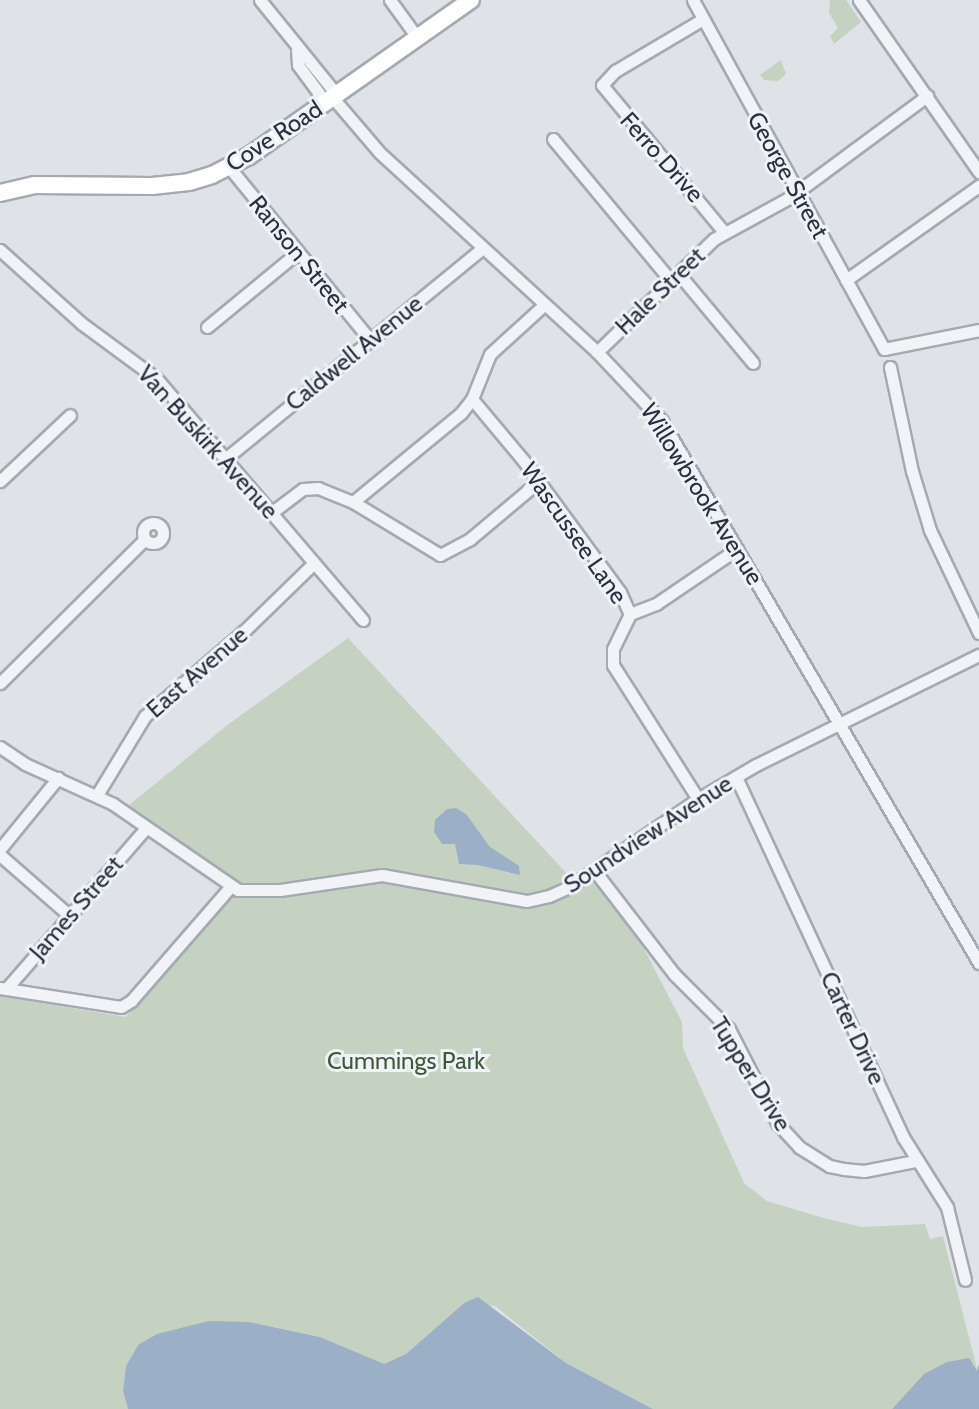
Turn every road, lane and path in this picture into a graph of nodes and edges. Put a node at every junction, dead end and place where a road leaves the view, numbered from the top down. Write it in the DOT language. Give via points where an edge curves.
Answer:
graph roads {
  1 [pos="260,0"];
  2 [pos="390,0"];
  3 [pos="471,0"];
  4 [pos="693,0"];
  5 [pos="859,0"];
  6 [pos="703,19"];
  7 [pos="417,37"];
  8 [pos="927,96"];
  9 [pos="332,99"];
  10 [pos="553,139"];
  11 [pos="229,167"];
  12 [pos="979,172"];
  13 [pos="979,186"];
  14 [pos="797,191"];
  15 [pos="0,193"];
  16 [pos="724,232"];
  17 [pos="483,248"];
  18 [pos="0,250"];
  19 [pos="298,252"];
  20 [pos="675,277"];
  21 [pos="846,280"];
  22 [pos="545,304"];
  23 [pos="207,327"];
  24 [pos="979,330"];
  25 [pos="370,340"];
  26 [pos="597,352"];
  27 [pos="753,363"];
  28 [pos="890,367"];
  29 [pos="472,399"];
  30 [pos="70,415"];
  31 [pos="225,459"];
  32 [pos="0,481"];
  33 [pos="538,482"];
  34 [pos="353,502"];
  35 [pos="271,513"];
  36 [pos="145,539"];
  37 [pos="737,549"];
  38 [pos="314,563"];
  39 [pos="630,614"];
  40 [pos="363,620"];
  41 [pos="979,633"];
  42 [pos="979,655"];
  43 [pos="0,683"];
  44 [pos="840,723"];
  45 [pos="0,747"];
  46 [pos="736,777"];
  47 [pos="58,778"];
  48 [pos="97,795"];
  49 [pos="698,799"];
  50 [pos="146,828"];
  51 [pos="0,849"];
  52 [pos="0,855"];
  53 [pos="594,870"];
  54 [pos="230,887"];
  55 [pos="70,916"];
  56 [pos="979,963"];
  57 [pos="3,988"];
  58 [pos="915,1161"];
  59 [pos="965,1280"];
  1 -- 9 [label="street, Willowbrook Avenue" via="297,50 298,65"];
  2 -- 7 [label="street"];
  3 -- 7 [label="main road, Cove Road"];
  4 -- 6 [label="street, George Street"];
  5 -- 8 [label="street"];
  6 -- 14 [label="street, George Street"];
  6 -- 16 [label="street, Ferro Drive" via="602,81 610,98"];
  7 -- 9 [label="main road, Cove Road"];
  8 -- 12 [label="street"];
  8 -- 14 [label="street, Hale Street"];
  9 -- 11 [label="main road, Cove Road"];
  9 -- 17 [label="street, Willowbrook Avenue" via="380,153"];
  10 -- 20 [label="street"];
  11 -- 15 [label="main road, Cove Road" via="189,182 35,185"];
  11 -- 19 [label="street, Ranson Street"];
  13 -- 21 [label="street"];
  14 -- 16 [label="street, Hale Street"];
  14 -- 21 [label="street, George Street"];
  16 -- 20 [label="street, Hale Street"];
  17 -- 22 [label="street, Willowbrook Avenue"];
  17 -- 25 [label="street, Caldwell Avenue"];
  18 -- 31 [label="street, Van Buskirk Avenue" via="81,323 141,365"];
  19 -- 23 [label="street"];
  19 -- 25 [label="street, Ranson Street"];
  20 -- 26 [label="street, Hale Street"];
  20 -- 27 [label="street"];
  21 -- 24 [label="street, George Street" via="884,349"];
  22 -- 26 [label="street, Willowbrook Avenue"];
  22 -- 29 [label="street" via="490,354"];
  25 -- 31 [label="street, Caldwell Avenue"];
  26 -- 37 [label="street, Willowbrook Avenue" via="662,421"];
  28 -- 41 [label="street" via="923,508"];
  29 -- 33 [label="street, Wascussee Lane"];
  29 -- 34 [label="street"];
  30 -- 32 [label="street"];
  31 -- 35 [label="street, Van Buskirk Avenue"];
  33 -- 34 [label="street" via="470,539 440,555"];
  33 -- 39 [label="street, Wascussee Lane" via="620,592"];
  34 -- 35 [label="street" via="308,487"];
  35 -- 38 [label="street, Van Buskirk Avenue"];
  36 -- 43 [label="street"];
  37 -- 39 [label="street" via="656,604"];
  37 -- 44 [label="street, Willowbrook Avenue"];
  38 -- 40 [label="street, Van Buskirk Avenue"];
  38 -- 48 [label="street, East Avenue" via="145,716"];
  39 -- 49 [label="street, Wascussee Lane" via="613,649 613,665"];
  42 -- 44 [label="street, Soundview Avenue"];
  44 -- 46 [label="street, Soundview Avenue"];
  44 -- 56 [label="street, Willowbrook Avenue"];
  45 -- 47 [label="street"];
  46 -- 49 [label="street, Soundview Avenue"];
  46 -- 58 [label="street, Carter Drive"];
  47 -- 48 [label="street"];
  47 -- 51 [label="street"];
  48 -- 50 [label="street"];
  49 -- 53 [label="street, Soundview Avenue"];
  50 -- 54 [label="street"];
  50 -- 55 [label="street, James Street"];
  52 -- 55 [label="street"];
  53 -- 54 [label="street, Soundview Avenue" via="555,894 527,901 382,875 264,891"];
  53 -- 58 [label="street, Tupper Drive" via="674,974 729,1029 777,1123 799,1147 844,1169 864,1171"];
  54 -- 57 [label="street" via="121,1007"];
  55 -- 57 [label="street, James Street"];
  58 -- 59 [label="street, Carter Drive" via="947,1207"];
}
